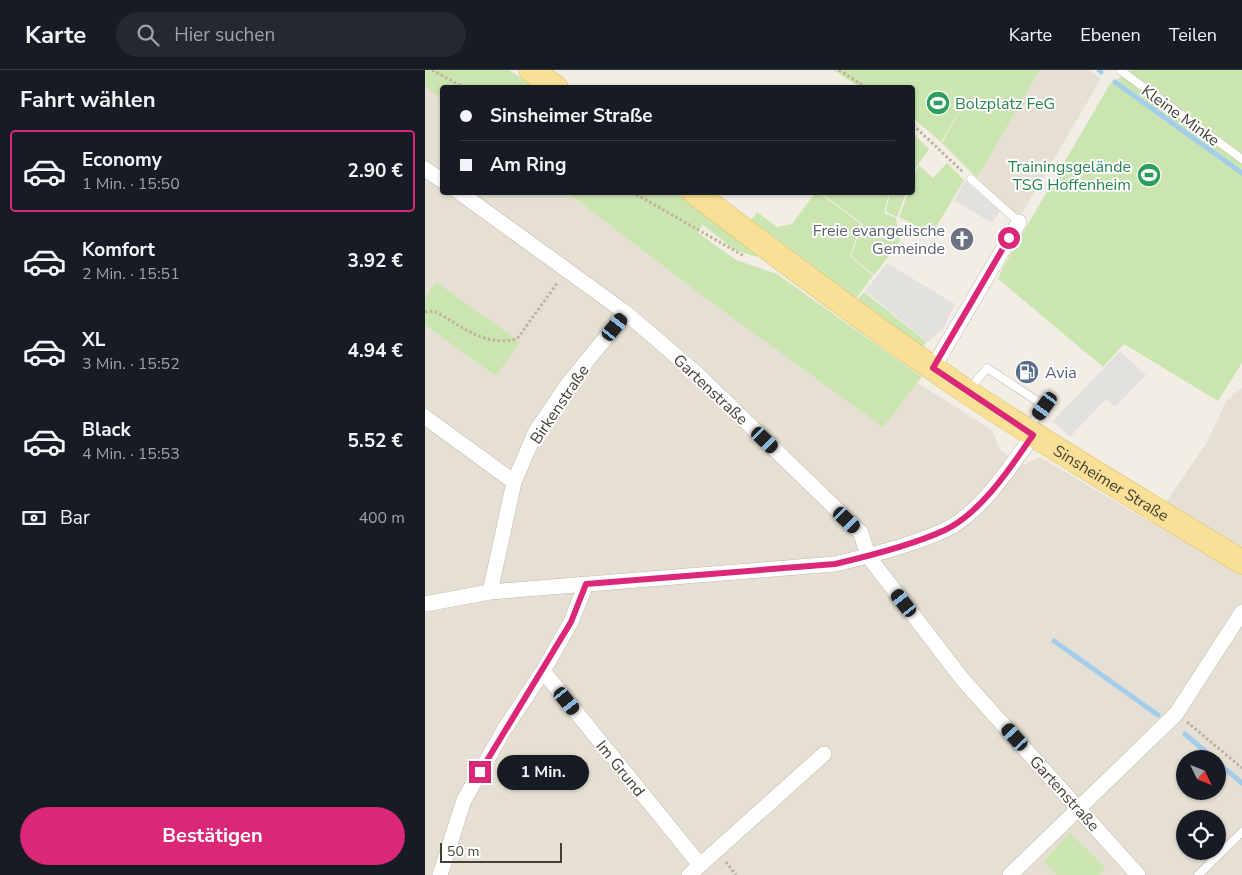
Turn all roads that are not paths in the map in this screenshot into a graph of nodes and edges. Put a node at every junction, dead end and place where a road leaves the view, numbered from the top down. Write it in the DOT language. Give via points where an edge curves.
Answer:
graph roads {
  1 [pos="531,70"];
  2 [pos="1121,70"];
  3 [pos="552,85"];
  4 [pos="1242,160"];
  5 [pos="425,169"];
  6 [pos="440,179"];
  7 [pos="971,179"];
  8 [pos="463,195"];
  9 [pos="698,195"];
  10 [pos="1019,222"];
  11 [pos="626,313"];
  12 [pos="933,368"];
  13 [pos="967,392"];
  14 [pos="425,417"];
  15 [pos="1030,433"];
  16 [pos="514,482"];
  17 [pos="868,556"];
  18 [pos="1242,562"];
  19 [pos="586,584"];
  20 [pos="490,592"];
  21 [pos="425,604"];
  22 [pos="1242,612"];
  23 [pos="543,671"];
  24 [pos="824,754"];
  25 [pos="1080,809"];
  26 [pos="1242,832"];
  27 [pos="694,870"];
  28 [pos="440,875"];
  29 [pos="1009,875"];
  30 [pos="1138,875"];
  31 [pos="1198,875"];
  1 -- 3 [label="main road"];
  2 -- 4 [label="lane, Kleine Minke"];
  5 -- 6 [label="street"];
  7 -- 10 [label="lane"];
  8 -- 11 [label="street, Gartenstraße"];
  9 -- 12 [label="main road, Sinsheimer Straße"];
  10 -- 12 [label="street"];
  11 -- 16 [label="street, Birkenstraße" via="568,384 537,431"];
  11 -- 17 [label="street, Gartenstraße" via="696,373 861,534"];
  12 -- 13 [label="main road, Sinsheimer Straße"];
  13 -- 15 [label="main road, Sinsheimer Straße"];
  13 -- 15 [label="lane" via="987,368 1045,406"];
  14 -- 16 [label="street"];
  15 -- 17 [label="street" via="994,488 965,517 946,530"];
  15 -- 18 [label="main road, Sinsheimer Straße"];
  16 -- 20 [label="street, Birkenstraße"];
  17 -- 19 [label="street" via="835,564"];
  17 -- 25 [label="street, Gartenstraße" via="963,680"];
  19 -- 20 [label="street"];
  19 -- 23 [label="street" via="571,622"];
  20 -- 21 [label="street"];
  22 -- 25 [label="street" via="1177,714"];
  23 -- 27 [label="street, Im Grund"];
  23 -- 28 [label="street" via="464,800"];
  24 -- 27 [label="street, Im Grund"];
  25 -- 29 [label="street"];
  25 -- 30 [label="street, Gartenstraße"];
  26 -- 31 [label="lane"];
}
